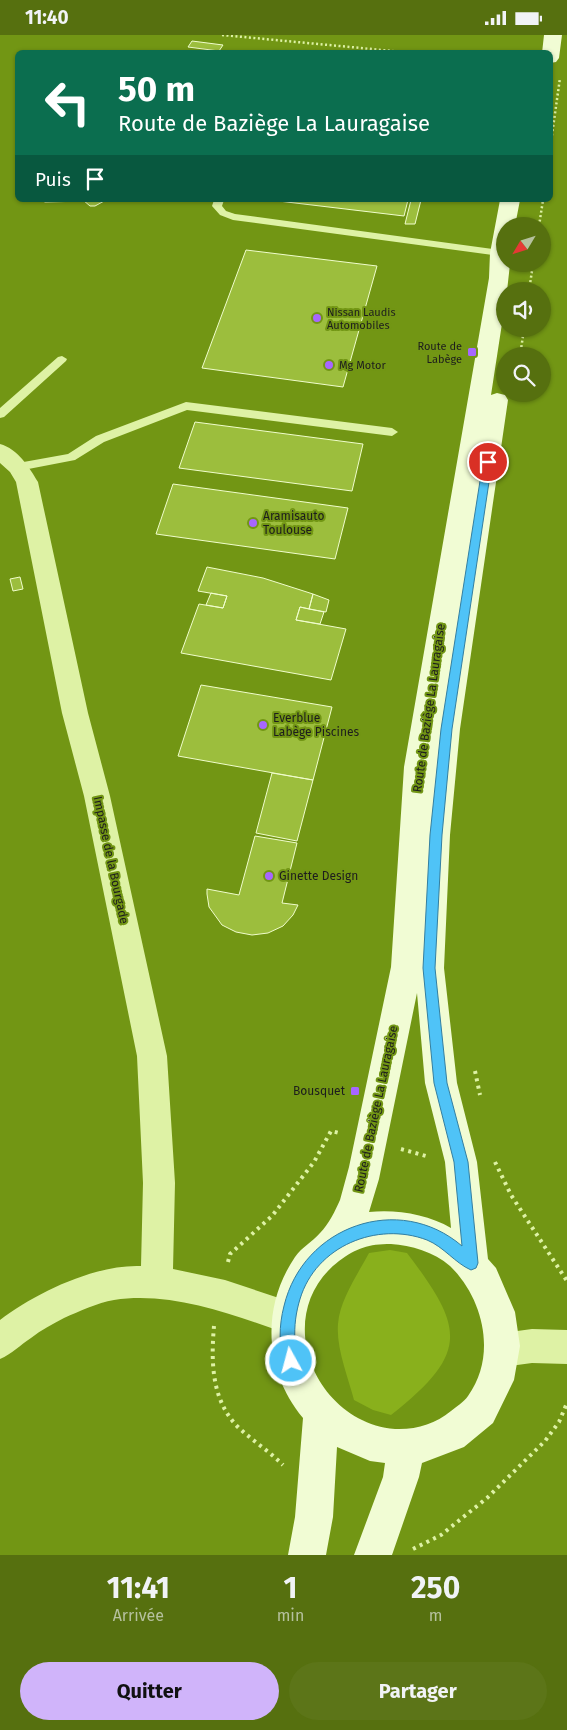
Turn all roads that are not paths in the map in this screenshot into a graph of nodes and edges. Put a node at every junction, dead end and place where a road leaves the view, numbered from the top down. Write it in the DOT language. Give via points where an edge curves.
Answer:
graph roads {
  1 [pos="540,35"];
  2 [pos="553,35"];
  3 [pos="538,50"];
  4 [pos="551,50"];
  5 [pos="218,202"];
  6 [pos="510,202"];
  7 [pos="511,217"];
  8 [pos="496,253"];
  9 [pos="502,273"];
  10 [pos="507,337"];
  11 [pos="62,359"];
  12 [pos="0,414"];
  13 [pos="392,432"];
  14 [pos="9,459"];
  15 [pos="334,1243"];
  16 [pos="471,1263"];
  17 [pos="156,1283"];
  18 [pos="288,1317"];
  19 [pos="0,1343"];
  20 [pos="567,1347"];
  21 [pos="502,1351"];
  22 [pos="321,1414"];
  23 [pos="407,1447"];
  24 [pos="307,1555"];
  25 [pos="373,1555"];
  1 -- 3 [label="main road"];
  2 -- 4 [label="main road"];
  5 -- 8 [label="lane" via="217,206 223,213 233,217"];
  6 -- 7 [label="main road, Route de Baziège La Lauragaise"];
  9 -- 15 [label="main road, Route de Baziège La Lauragaise" via="418,767 406,969 356,1204"];
  10 -- 16 [label="main road, Route de Baziège La Lauragaise" via="447,729 436,835 429,968 441,1083 461,1162"];
  11 -- 12 [label="lane"];
  13 -- 14 [label="lane" via="186,406 100,439 71,457"];
  14 -- 17 [label="street, Impasse de la Bourgade" via="27,482 152,1056 159,1183"];
  15 -- 16 [label="main road" via="356,1232 380,1227 405,1228 429,1234 451,1246"];
  15 -- 18 [label="main road" via="303,1275"];
  16 -- 21 [label="main road" via="486,1282 495,1303"];
  17 -- 18 [label="street" via="221,1295"];
  17 -- 19 [label="street" via="115,1284 82,1293 44,1310 10,1332"];
  18 -- 22 [label="main road" via="291,1361 308,1398"];
  20 -- 21 [label="street" via="532,1346"];
  21 -- 23 [label="main road" via="498,1375 488,1398 473,1417 454,1432 431,1443"];
  22 -- 23 [label="main road" via="336,1426 370,1443"];
  22 -- 24 [label="main road" via="314,1517"];
  23 -- 25 [label="main road" via="401,1477"];
}
